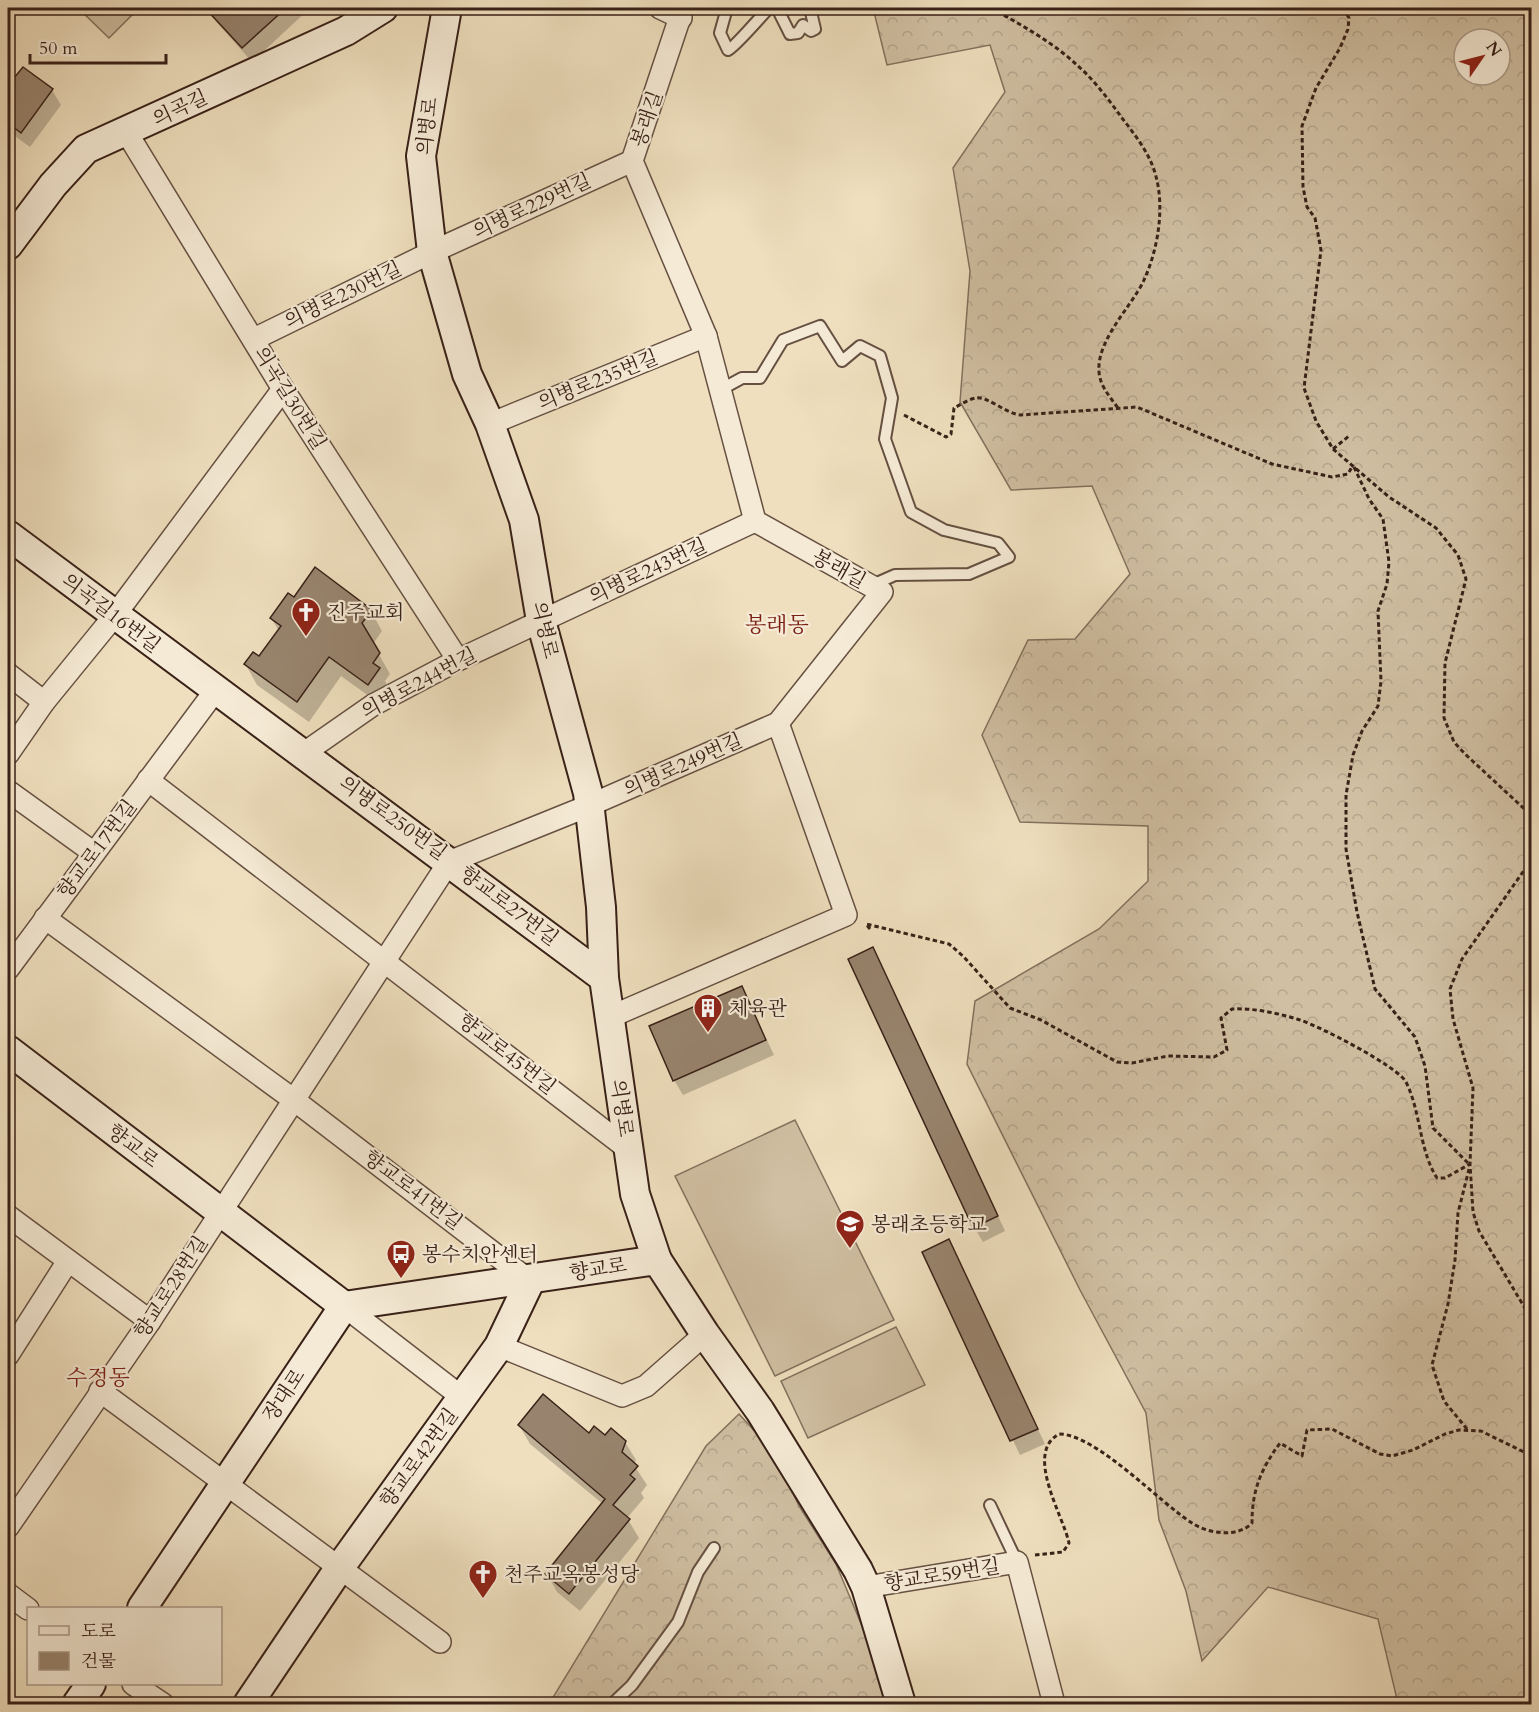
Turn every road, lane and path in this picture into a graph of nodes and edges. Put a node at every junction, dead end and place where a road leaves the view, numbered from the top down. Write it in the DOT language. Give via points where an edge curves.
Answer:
graph roads {
  1 [pos="383,8"];
  2 [pos="447,8"];
  3 [pos="660,8"];
  4 [pos="727,8"];
  5 [pos="770,8"];
  6 [pos="777,8"];
  7 [pos="810,8"];
  8 [pos="991,8"];
  9 [pos="1343,8"];
  10 [pos="682,13"];
  11 [pos="127,133"];
  12 [pos="633,161"];
  13 [pos="8,245"];
  14 [pos="432,252"];
  15 [pos="706,336"];
  16 [pos="254,339"];
  17 [pos="283,389"];
  18 [pos="720,390"];
  19 [pos="892,409"];
  20 [pos="1119,410"];
  21 [pos="490,424"];
  22 [pos="1349,436"];
  23 [pos="1333,449"];
  24 [pos="1353,465"];
  25 [pos="755,521"];
  26 [pos="8,535"];
  27 [pos="870,586"];
  28 [pos="116,615"];
  29 [pos="541,621"];
  30 [pos="458,660"];
  31 [pos="8,674"];
  32 [pos="215,691"];
  33 [pos="44,702"];
  34 [pos="778,723"];
  35 [pos="304,753"];
  36 [pos="8,754"];
  37 [pos="148,780"];
  38 [pos="8,791"];
  39 [pos="588,806"];
  40 [pos="1532,816"];
  41 [pos="94,853"];
  42 [pos="1532,859"];
  43 [pos="449,862"];
  44 [pos="45,918"];
  45 [pos="870,929"];
  46 [pos="385,960"];
  47 [pos="8,969"];
  48 [pos="604,978"];
  49 [pos="610,1017"];
  50 [pos="8,1050"];
  51 [pos="294,1100"];
  52 [pos="628,1149"];
  53 [pos="1470,1164"];
  54 [pos="220,1212"];
  55 [pos="8,1216"];
  56 [pos="657,1260"];
  57 [pos="68,1261"];
  58 [pos="530,1281"];
  59 [pos="344,1306"];
  60 [pos="1532,1320"];
  61 [pos="150,1321"];
  62 [pos="705,1334"];
  63 [pos="499,1346"];
  64 [pos="8,1355"];
  65 [pos="100,1391"];
  66 [pos="463,1398"];
  67 [pos="1467,1429"];
  68 [pos="1532,1456"];
  69 [pos="224,1485"];
  70 [pos="990,1505"];
  71 [pos="8,1527"];
  72 [pos="714,1548"];
  73 [pos="1017,1561"];
  74 [pos="338,1569"];
  75 [pos="866,1587"];
  76 [pos="8,1594"];
  77 [pos="143,1607"];
  78 [pos="27,1608"];
  79 [pos="440,1642"];
  80 [pos="91,1685"];
  81 [pos="136,1685"];
  82 [pos="77,1704"];
  83 [pos="163,1704"];
  84 [pos="248,1704"];
  85 [pos="612,1704"];
  86 [pos="901,1704"];
  87 [pos="1054,1704"];
  1 -- 11 [label="street, 의곡길" via="346,31"];
  2 -- 14 [label="street, 의병로" via="421,156"];
  3 -- 10 [label="street"];
  4 -- 5 [label="lane" via="720,33 728,50 734,49"];
  6 -- 7 [label="lane" via="790,34 798,33 803,25 811,31 814,28"];
  8 -- 20 [label="path" via="1046,41 1078,66 1132,131 1150,160 1158,184 1160,219 1144,280 1110,331 1100,362 1102,384"];
  9 -- 23 [label="path" via="1348,18 1341,48 1316,88 1301,137 1303,187 1307,207 1315,218 1321,250 1304,388"];
  10 -- 12 [label="street, 봉래길"];
  11 -- 13 [label="street, 의곡길" via="86,149"];
  11 -- 16 [label="street, 의곡길30번길"];
  12 -- 14 [label="street, 의병로229번길"];
  12 -- 15 [label="street, 봉래길"];
  14 -- 16 [label="street, 의병로230번길"];
  14 -- 21 [label="street, 의병로" via="467,374"];
  15 -- 18 [label="street, 봉래길"];
  15 -- 21 [label="street, 의병로235번길"];
  16 -- 17 [label="street, 의곡길30번길"];
  17 -- 28 [label="street"];
  17 -- 30 [label="street, 의곡길30번길"];
  18 -- 19 [label="lane" via="742,378 760,378 783,340 820,326 842,361 860,346 880,356"];
  18 -- 25 [label="street, 봉래길"];
  19 -- 20 [label="path" via="946,437 951,434 954,408 976,398 1010,414 1113,407"];
  19 -- 27 [label="lane" via="885,439 911,512 944,530 998,543 1009,557 969,574 895,575"];
  20 -- 24 [label="path" via="1125,406 1144,409 1253,458 1320,476 1340,477"];
  21 -- 29 [label="street, 의병로" via="524,520"];
  22 -- 23 [label="path"];
  23 -- 24 [label="path"];
  24 -- 40 [label="path" via="1389,497 1436,528 1458,555 1466,579 1445,663 1444,718 1454,742"];
  24 -- 53 [label="path" via="1383,519 1389,562 1378,611 1378,706 1353,755 1346,795 1346,849 1375,989 1415,1037 1425,1066 1433,1128"];
  25 -- 27 [label="street, 봉래길"];
  25 -- 29 [label="street, 의병로243번길"];
  26 -- 28 [label="street, 의곡길16번길"];
  27 -- 34 [label="street, 봉래길" via="882,592"];
  28 -- 32 [label="street, 의곡길16번길"];
  28 -- 33 [label="street"];
  29 -- 30 [label="street, 의병로244번길"];
  29 -- 39 [label="street, 의병로" via="588,793"];
  30 -- 35 [label="street, 의병로244번길" via="373,705"];
  31 -- 33 [label="street"];
  32 -- 35 [label="street, 의병로250번길"];
  32 -- 37 [label="street, 향교로17번길"];
  33 -- 36 [label="street"];
  34 -- 39 [label="street, 의병로249번길"];
  34 -- 49 [label="street" via="846,915"];
  35 -- 43 [label="street, 의병로250번길"];
  37 -- 41 [label="street, 향교로17번길"];
  37 -- 46 [label="street, 향교로17번길"];
  38 -- 41 [label="street"];
  39 -- 43 [label="street, 의병로250번길"];
  39 -- 48 [label="street, 의병로" via="601,907"];
  41 -- 44 [label="street, 향교로17번길"];
  42 -- 53 [label="path" via="1462,960 1450,989 1453,1019 1473,1088"];
  43 -- 46 [label="street, 향교로27번길"];
  43 -- 48 [label="street, 향교로27번길"];
  44 -- 47 [label="street, 향교로17번길"];
  44 -- 51 [label="street, 향교로17번길"];
  45 -- 53 [label="path" via="866,924 949,944 1010,1008 1041,1020 1117,1062 1220,1055 1227,1050 1221,1018 1232,1009 1303,1021 1403,1077 1437,1178"];
  46 -- 51 [label="street, 향교로27번길"];
  46 -- 52 [label="street, 향교로45번길"];
  48 -- 49 [label="street, 의병로"];
  49 -- 52 [label="street, 의병로"];
  50 -- 54 [label="street, 향교로"];
  51 -- 54 [label="street, 향교로27번길"];
  51 -- 58 [label="street, 향교로41번길"];
  52 -- 56 [label="street, 의병로" via="635,1194"];
  53 -- 60 [label="path" via="1473,1212 1479,1231"];
  53 -- 67 [label="path" via="1458,1213 1448,1304 1432,1365 1444,1401"];
  54 -- 59 [label="street, 향교로"];
  54 -- 61 [label="street, 향교로28번길"];
  55 -- 57 [label="street"];
  56 -- 58 [label="street, 향교로"];
  56 -- 62 [label="street"];
  57 -- 61 [label="street"];
  57 -- 64 [label="street"];
  58 -- 59 [label="street, 향교로"];
  58 -- 63 [label="street, 향교로42번길"];
  59 -- 66 [label="street"];
  59 -- 69 [label="street, 장대로"];
  61 -- 65 [label="street, 향교로28번길"];
  62 -- 63 [label="street" via="646,1386 622,1396"];
  62 -- 75 [label="street" via="800,1472"];
  63 -- 66 [label="street, 향교로42번길"];
  65 -- 69 [label="street"];
  65 -- 71 [label="street, 향교로28번길"];
  66 -- 74 [label="street, 향교로42번길"];
  67 -- 68 [label="path" via="1496,1436"];
  67 -- 73 [label="path" via="1392,1456 1380,1454 1332,1429 1307,1430 1302,1456 1280,1443 1274,1451 1252,1498 1252,1523 1235,1533 1193,1524 1124,1468 1075,1438 1059,1434 1048,1444 1043,1460 1067,1548"];
  69 -- 74 [label="street"];
  69 -- 77 [label="street, 장대로"];
  70 -- 73 [label="lane"];
  72 -- 85 [label="lane" via="698,1572 678,1622 632,1685"];
  73 -- 75 [label="street, 향교로59번길"];
  73 -- 87 [label="street"];
  74 -- 79 [label="street"];
  74 -- 84 [label="street, 향교로42번길"];
  75 -- 86 [label="street"];
  76 -- 78 [label="street"];
  80 -- 82 [label="street"];
  81 -- 83 [label="street"];
}
